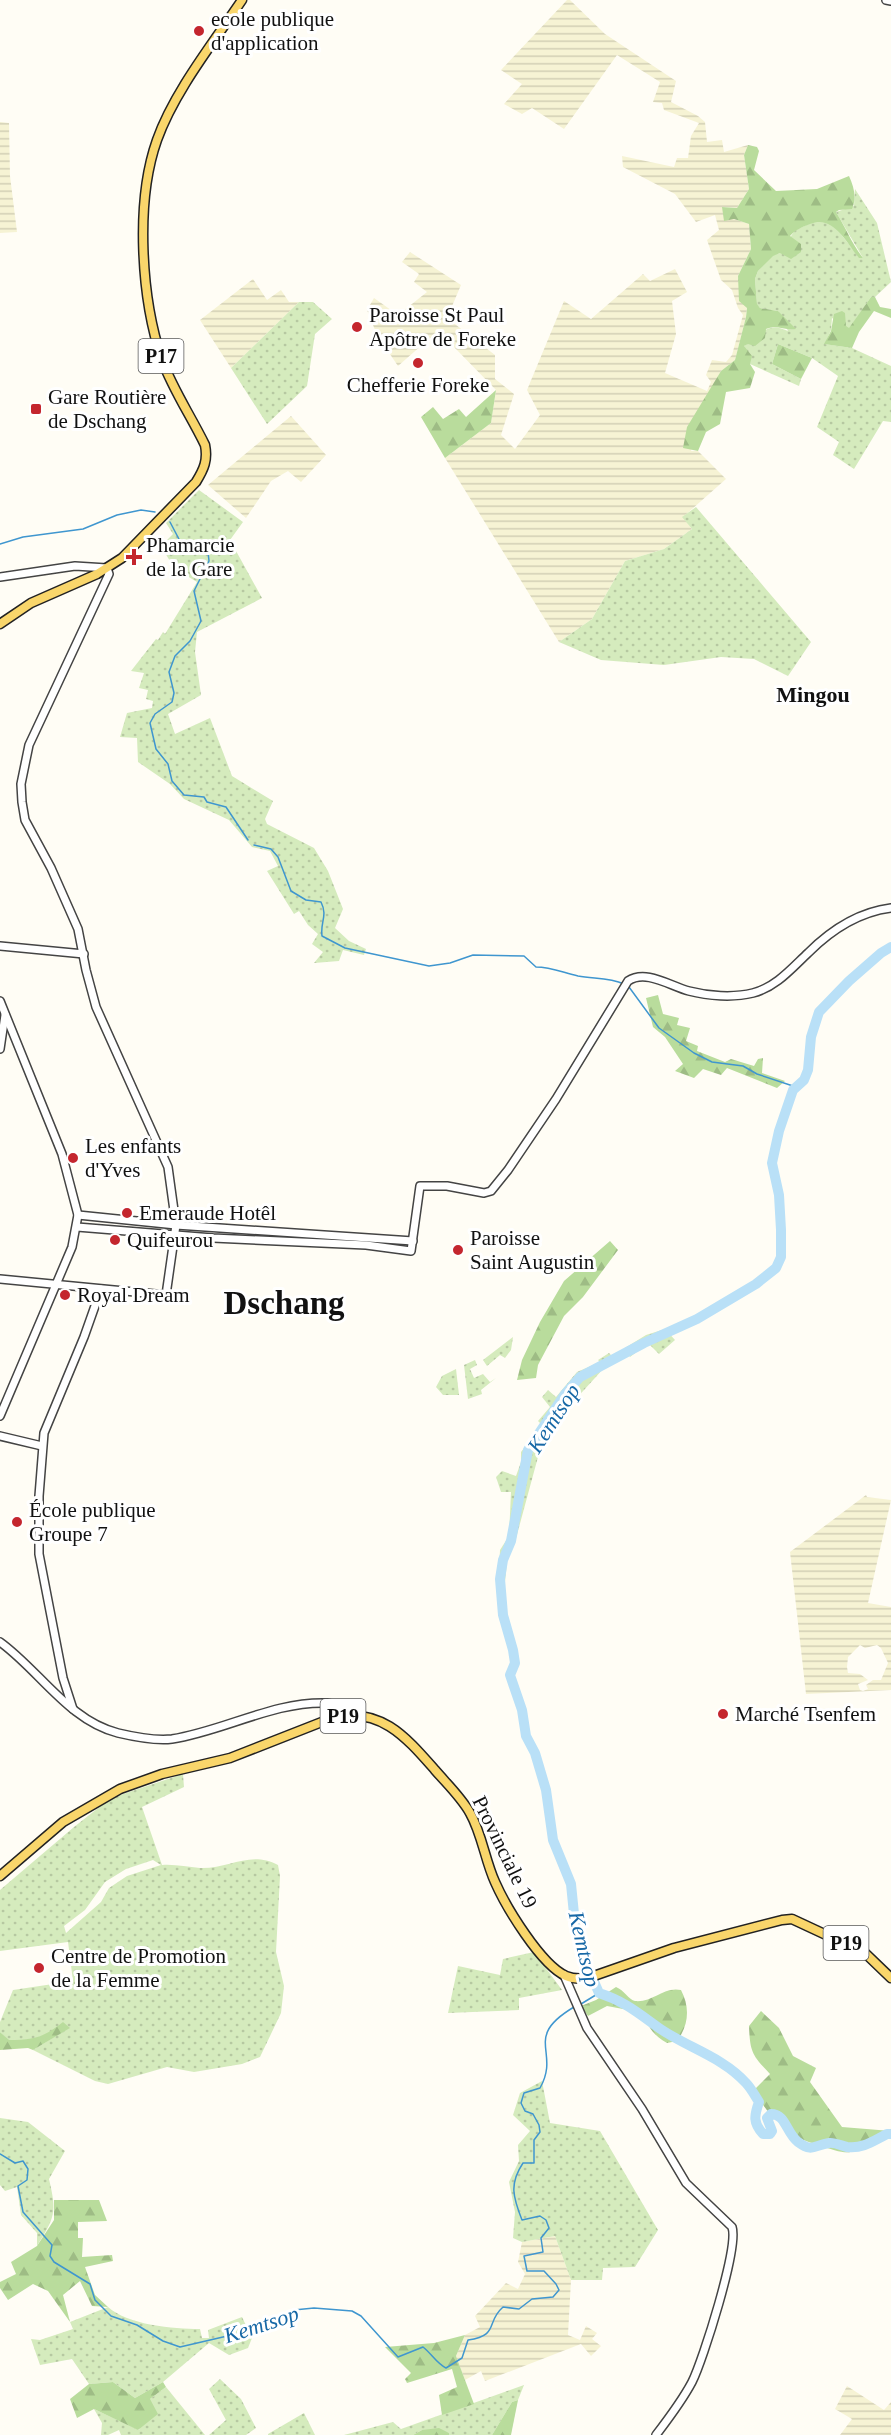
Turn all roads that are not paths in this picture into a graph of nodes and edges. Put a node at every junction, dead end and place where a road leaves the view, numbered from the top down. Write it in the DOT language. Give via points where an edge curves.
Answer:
graph roads {
  1 [pos="242,0"];
  2 [pos="886,0"];
  3 [pos="891,1"];
  4 [pos="107,568"];
  5 [pos="0,577"];
  6 [pos="0,624"];
  7 [pos="891,908"];
  8 [pos="0,946"];
  9 [pos="84,954"];
  10 [pos="0,1001"];
  11 [pos="5,1012"];
  12 [pos="0,1049"];
  13 [pos="78,1215"];
  14 [pos="176,1225"];
  15 [pos="77,1227"];
  16 [pos="176,1235"];
  17 [pos="413,1241"];
  18 [pos="0,1279"];
  19 [pos="56,1284"];
  20 [pos="101,1289"];
  21 [pos="0,1416"];
  22 [pos="0,1436"];
  23 [pos="42,1446"];
  24 [pos="0,1642"];
  25 [pos="73,1709"];
  26 [pos="350,1716"];
  27 [pos="0,1876"];
  28 [pos="564,1976"];
  29 [pos="891,1978"];
  30 [pos="656,2435"];
  1 -- 4 [label="main road, P17" via="189,81 158,138 145,206 151,323 172,384 207,456 196,482 122,558"];
  2 -- 3 [label="street"];
  4 -- 5 [label="street" via="75,567"];
  4 -- 6 [label="main road, P17" via="31,603"];
  4 -- 9 [label="street" via="105,584 32,737 21,784 25,819 78,929"];
  7 -- 17 [label="street" via="869,913 835,930 784,977 752,994 701,993 641,976 628,981 556,1099 491,1191 420,1186"];
  8 -- 9 [label="street"];
  9 -- 14 [label="street" via="96,1007 166,1161"];
  10 -- 11 [label="street"];
  11 -- 12 [label="street"];
  11 -- 13 [label="street" via="62,1154"];
  13 -- 14 [label="street"];
  13 -- 15 [label="street"];
  14 -- 16 [label="street"];
  14 -- 17 [label="street"];
  15 -- 16 [label="street"];
  15 -- 19 [label="street"];
  16 -- 17 [label="street" via="411,1251"];
  16 -- 20 [label="street" via="166,1295"];
  18 -- 19 [label="street"];
  19 -- 20 [label="street"];
  19 -- 21 [label="street"];
  20 -- 23 [label="street"];
  22 -- 23 [label="street"];
  23 -- 25 [label="street" via="39,1554 63,1678"];
  24 -- 25 [label="street"];
  25 -- 26 [label="street" via="96,1725 117,1733 158,1740 199,1734 297,1705 329,1703"];
  26 -- 27 [label="main road, Provinciale 19 / P19" via="332,1718 230,1758 162,1774 120,1789 63,1822"];
  26 -- 28 [label="main road, Provinciale 19 / P19" via="369,1716 398,1731 457,1795 474,1820 506,1903 546,1961"];
  28 -- 29 [label="main road, P19" via="592,1977 674,1948 792,1919 865,1953"];
  28 -- 30 [label="street" via="587,2028 686,2183 734,2233 727,2270 693,2381"];
}
